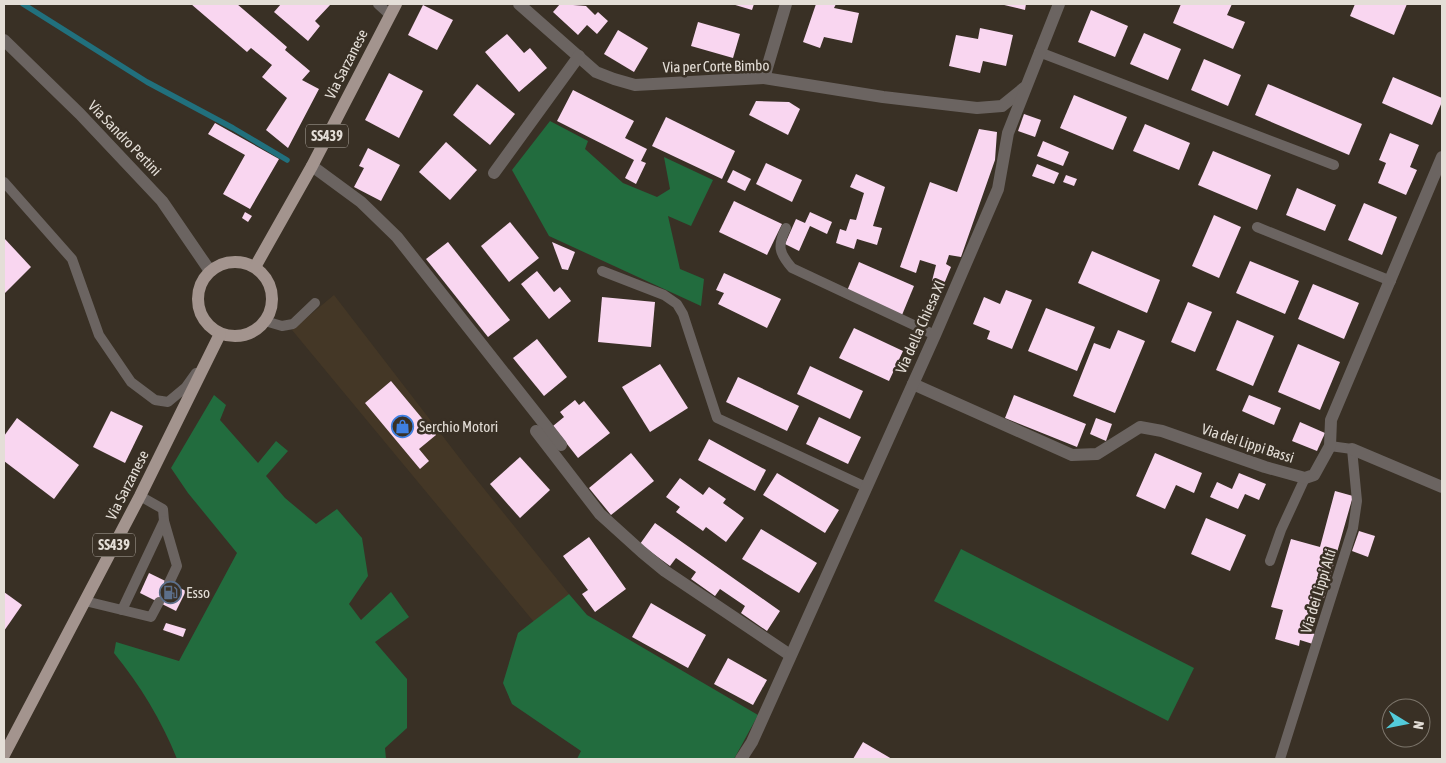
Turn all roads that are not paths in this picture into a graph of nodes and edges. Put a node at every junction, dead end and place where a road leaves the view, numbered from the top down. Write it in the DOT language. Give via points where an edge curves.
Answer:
graph roads {
  1 [pos="378,4"];
  2 [pos="519,4"];
  3 [pos="786,4"];
  4 [pos="1059,4"];
  5 [pos="393,9"];
  6 [pos="4,40"];
  7 [pos="1039,52"];
  8 [pos="579,56"];
  9 [pos="764,78"];
  10 [pos="1024,88"];
  11 [pos="1442,157"];
  12 [pos="1334,165"];
  13 [pos="312,166"];
  14 [pos="494,173"];
  15 [pos="4,182"];
  16 [pos="1256,226"];
  17 [pos="786,228"];
  18 [pos="255,267"];
  19 [pos="210,271"];
  20 [pos="602,271"];
  21 [pos="1391,281"];
  22 [pos="315,303"];
  23 [pos="265,321"];
  24 [pos="220,334"];
  25 [pos="935,335"];
  26 [pos="210,354"];
  27 [pos="913,384"];
  28 [pos="536,431"];
  29 [pos="560,444"];
  30 [pos="1330,446"];
  31 [pos="1352,450"];
  32 [pos="1305,478"];
  33 [pos="866,487"];
  34 [pos="1442,487"];
  35 [pos="140,496"];
  36 [pos="164,522"];
  37 [pos="1270,561"];
  38 [pos="169,583"];
  39 [pos="85,601"];
  40 [pos="159,602"];
  41 [pos="122,610"];
  42 [pos="790,655"];
  43 [pos="4,755"];
  44 [pos="741,759"];
  45 [pos="1280,759"];
  1 -- 5 [label="lane"];
  2 -- 8 [label="street, Via per Corte Bimbo"];
  3 -- 9 [label="street"];
  4 -- 7 [label="street, Via della Chiesa XI"];
  5 -- 13 [label="main road, Via Sarzanese / SS439"];
  6 -- 19 [label="street, Via Sandro Pertini" via="162,200"];
  7 -- 10 [label="street, Via della Chiesa XI"];
  7 -- 12 [label="lane"];
  8 -- 9 [label="street, Via per Corte Bimbo" via="596,72 635,85"];
  8 -- 14 [label="street"];
  9 -- 10 [label="street, Via per Corte Bimbo" via="977,108 1002,106"];
  10 -- 25 [label="street, Via della Chiesa XI" via="1008,133 998,189"];
  11 -- 21 [label="street, Via dei Lippi Bassi"];
  13 -- 18 [label="main road, Via Sarzanese / SS439"];
  13 -- 29 [label="street" via="361,202 397,238"];
  15 -- 26 [label="lane" via="72,259 99,335 131,382 156,400 168,402 186,387"];
  16 -- 21 [label="lane"];
  17 -- 25 [label="lane" via="779,246 792,268"];
  18 -- 19 [label="main road" via="231,261"];
  18 -- 23 [label="main road" via="270,285 273,297"];
  19 -- 24 [label="main road" via="202,281 198,305 202,317"];
  20 -- 33 [label="lane" via="664,295 677,304 684,314 716,418"];
  21 -- 30 [label="street, Via dei Lippi Bassi" via="1332,420"];
  22 -- 23 [label="lane" via="293,324 282,326"];
  23 -- 24 [label="main road" via="245,335"];
  24 -- 26 [label="main road, Via Sarzanese / SS439"];
  25 -- 27 [label="street, Via della Chiesa XI"];
  26 -- 35 [label="main road, Via Sarzanese / SS439"];
  27 -- 32 [label="street, Via dei Lippi Bassi" via="1072,455 1097,454 1140,427 1162,431"];
  27 -- 33 [label="street, Via della Chiesa XI"];
  28 -- 42 [label="street" via="600,514 642,552"];
  30 -- 31 [label="lane"];
  30 -- 32 [label="street, Via dei Lippi Bassi" via="1314,475"];
  31 -- 34 [label="street"];
  31 -- 45 [label="lane, Via dei Lippi Alti" via="1357,501 1353,528"];
  32 -- 37 [label="lane"];
  33 -- 42 [label="street, Via della Chiesa XI"];
  35 -- 36 [label="lane" via="163,509"];
  35 -- 39 [label="main road, Via Sarzanese / SS439"];
  36 -- 38 [label="lane" via="177,566"];
  36 -- 41 [label="lane"];
  39 -- 41 [label="lane"];
  39 -- 43 [label="main road, Via Sarzanese / SS439"];
  40 -- 41 [label="lane" via="151,617"];
  42 -- 44 [label="street, Via della Chiesa XI" via="752,742"];
}
